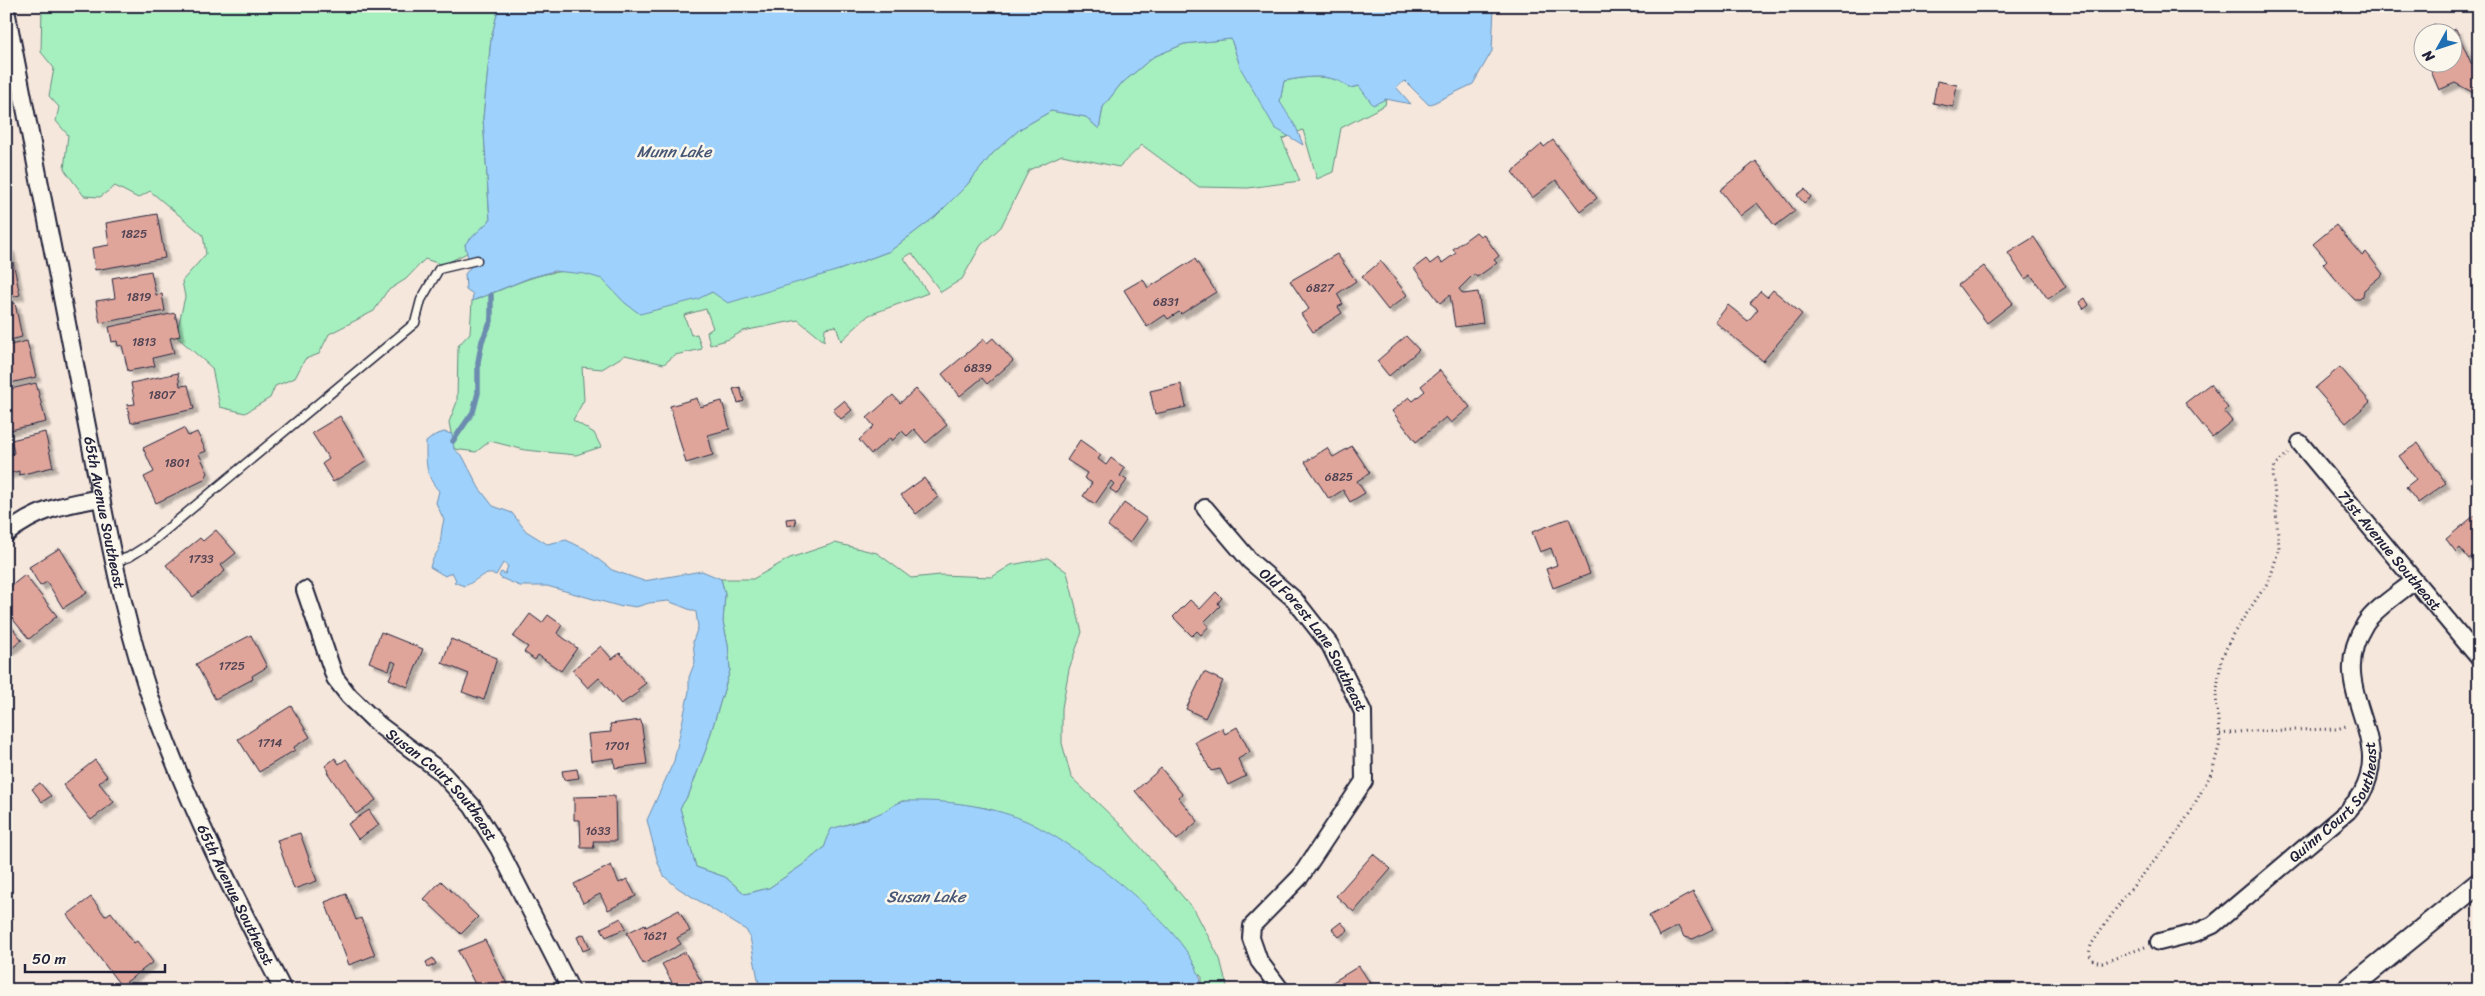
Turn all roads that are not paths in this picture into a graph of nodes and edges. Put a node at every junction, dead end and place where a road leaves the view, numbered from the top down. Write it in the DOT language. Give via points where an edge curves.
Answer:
graph roads {
  1 [pos="6,10"];
  2 [pos="477,260"];
  3 [pos="2300,443"];
  4 [pos="101,498"];
  5 [pos="1205,508"];
  6 [pos="6,534"];
  7 [pos="114,562"];
  8 [pos="2414,581"];
  9 [pos="305,590"];
  10 [pos="2479,658"];
  11 [pos="2479,883"];
  12 [pos="2159,942"];
  13 [pos="283,990"];
  14 [pos="571,990"];
  15 [pos="1281,990"];
  16 [pos="2347,990"];
  1 -- 4 [label="street, 65th Avenue Southeast"];
  2 -- 7 [label="lane" via="439,269 421,300 415,322 148,546"];
  3 -- 8 [label="street, 71st Avenue Southeast"];
  4 -- 6 [label="street" via="51,508 26,518"];
  4 -- 7 [label="street, 65th Avenue Southeast"];
  5 -- 15 [label="street, Old Forest Lane Southeast" via="1250,561 1294,599 1330,645 1363,712 1364,781 1300,877 1252,926 1251,938 1258,961"];
  7 -- 13 [label="street, 65th Avenue Southeast" via="146,685 174,763"];
  8 -- 10 [label="street, 71st Avenue Southeast"];
  8 -- 12 [label="street, Quinn Court Southeast" via="2366,621 2355,642 2350,663 2352,685 2371,742 2369,774 2362,793 2348,811 2213,925 2196,933"];
  9 -- 14 [label="street, Susan Court Southeast" via="335,678 379,725 440,771 472,806 499,849"];
  11 -- 16 [label="street"];
}
